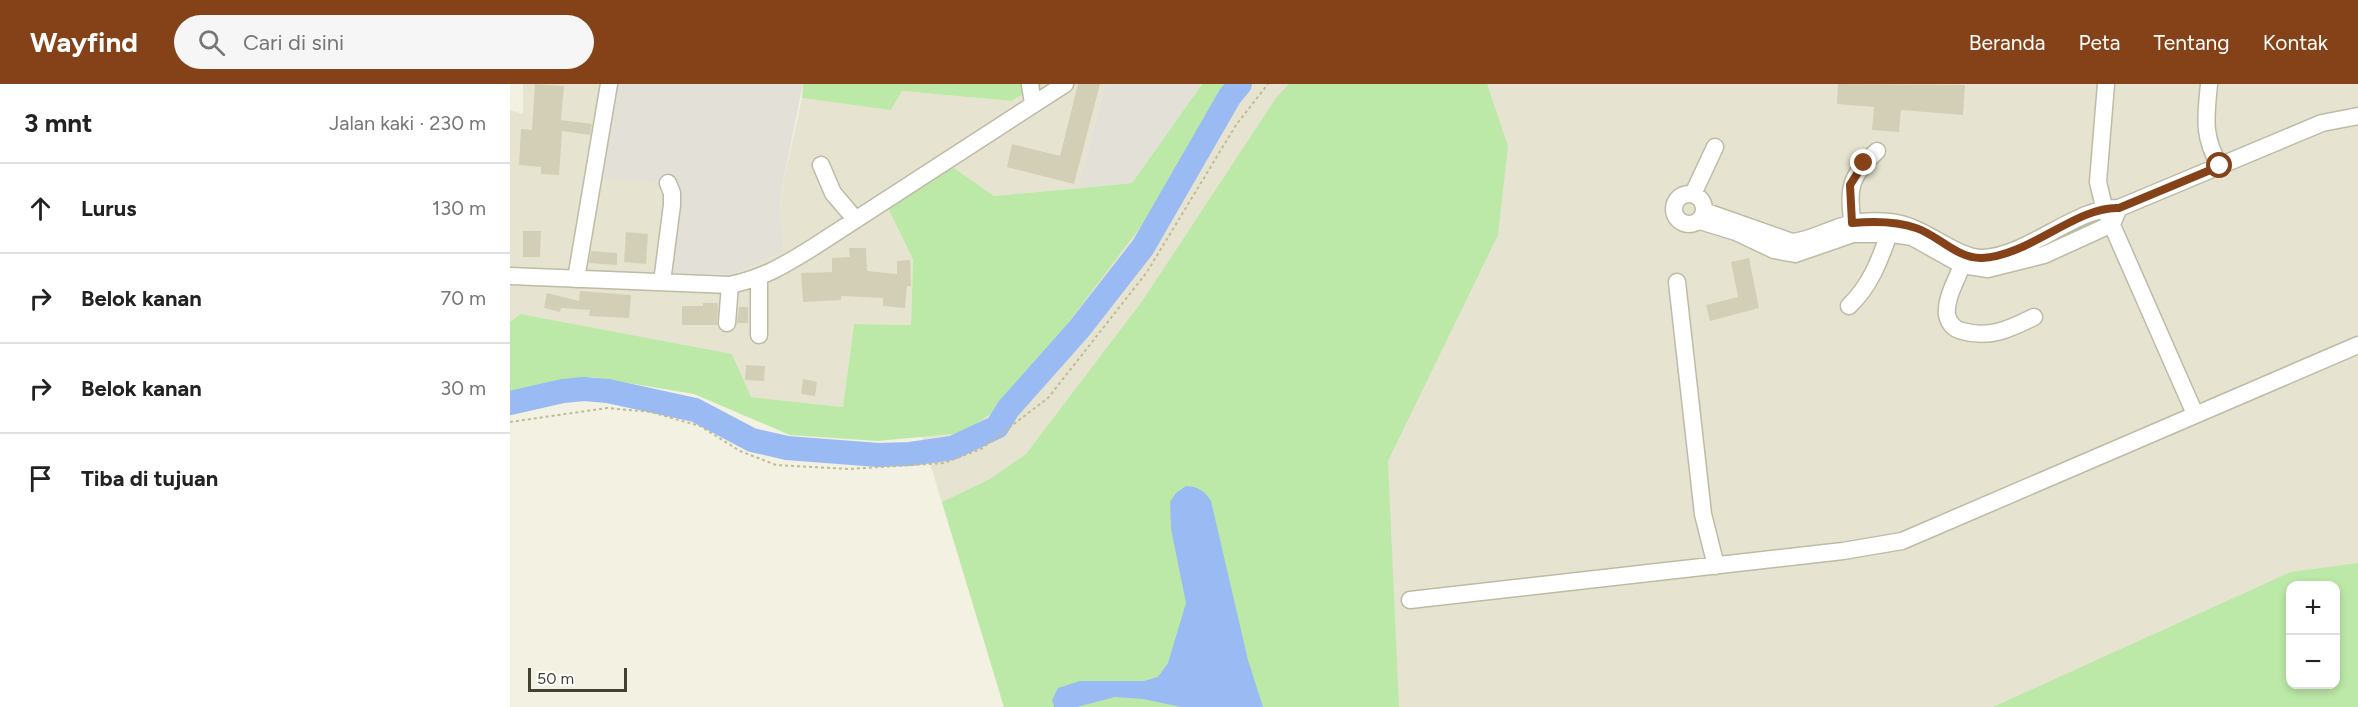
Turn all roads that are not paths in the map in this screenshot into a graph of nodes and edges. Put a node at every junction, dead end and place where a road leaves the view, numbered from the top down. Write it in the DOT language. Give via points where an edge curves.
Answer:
graph roads {
  1 [pos="609,84"];
  2 [pos="1030,84"];
  3 [pos="1065,84"];
  4 [pos="2106,84"];
  5 [pos="2209,84"];
  6 [pos="1033,104"];
  7 [pos="2358,116"];
  8 [pos="1715,147"];
  9 [pos="1877,151"];
  10 [pos="821,165"];
  11 [pos="2220,166"];
  12 [pos="668,183"];
  13 [pos="1693,194"];
  14 [pos="2112,208"];
  15 [pos="1702,216"];
  16 [pos="855,219"];
  17 [pos="2112,225"];
  18 [pos="1853,228"];
  19 [pos="1889,234"];
  20 [pos="2040,248"];
  21 [pos="1962,265"];
  22 [pos="510,276"];
  23 [pos="759,278"];
  24 [pos="576,279"];
  25 [pos="662,282"];
  26 [pos="1677,282"];
  27 [pos="730,285"];
  28 [pos="1849,306"];
  29 [pos="2034,317"];
  30 [pos="727,323"];
  31 [pos="759,335"];
  32 [pos="2358,345"];
  33 [pos="2195,414"];
  34 [pos="1716,566"];
  35 [pos="1410,600"];
  1 -- 24 [label="street"];
  2 -- 6 [label="street"];
  3 -- 6 [label="street"];
  4 -- 14 [label="street" via="2098,182"];
  5 -- 11 [label="street" via="2205,126 2209,148"];
  6 -- 16 [label="street"];
  7 -- 11 [label="street" via="2322,123"];
  8 -- 13 [label="street"];
  9 -- 18 [label="street" via="1850,185"];
  10 -- 16 [label="street" via="833,193"];
  11 -- 14 [label="street"];
  12 -- 25 [label="street" via="672,205"];
  13 -- 15 [label="street" via="1702,201"];
  13 -- 15 [label="street" via="1678,198 1674,213 1684,224"];
  14 -- 17 [label="street"];
  14 -- 20 [label="street"];
  15 -- 18 [label="street" via="1774,250 1795,254"];
  16 -- 23 [label="street"];
  17 -- 20 [label="street"];
  17 -- 33 [label="street"];
  18 -- 19 [label="street"];
  18 -- 20 [label="street" via="1890,222 1917,228 1969,256 1983,258"];
  19 -- 21 [label="street" via="1912,237"];
  19 -- 28 [label="street" via="1873,275"];
  20 -- 21 [label="street" via="2001,267"];
  21 -- 29 [label="street" via="1947,316 1958,330 1977,336 1991,335"];
  22 -- 24 [label="street"];
  23 -- 27 [label="street"];
  23 -- 31 [label="street"];
  24 -- 25 [label="street"];
  25 -- 27 [label="street"];
  26 -- 34 [label="street" via="1703,514"];
  27 -- 30 [label="street"];
  32 -- 33 [label="street"];
  33 -- 34 [label="street" via="1902,541"];
  34 -- 35 [label="street"];
}
